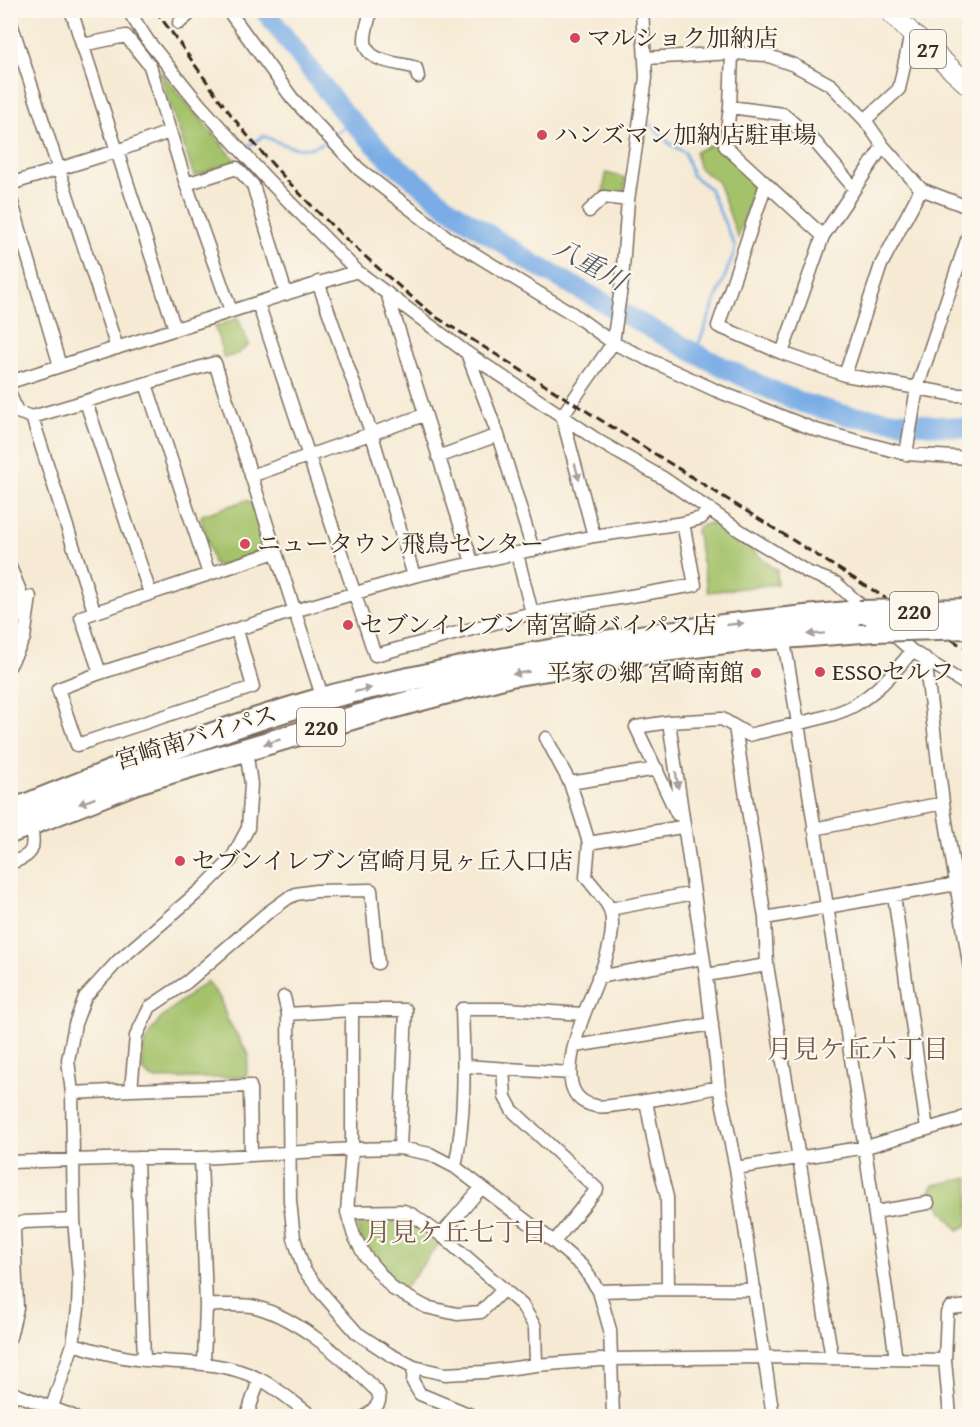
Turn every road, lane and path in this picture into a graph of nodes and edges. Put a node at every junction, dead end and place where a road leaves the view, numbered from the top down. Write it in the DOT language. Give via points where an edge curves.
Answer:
graph roads {
  1 [pos="71,10"];
  2 [pos="128,10"];
  3 [pos="194,10"];
  4 [pos="228,10"];
  5 [pos="371,10"];
  6 [pos="642,10"];
  7 [pos="889,10"];
  8 [pos="10,20"];
  9 [pos="179,23"];
  10 [pos="911,33"];
  11 [pos="82,45"];
  12 [pos="732,53"];
  13 [pos="646,58"];
  14 [pos="418,77"];
  15 [pos="969,86"];
  16 [pos="730,107"];
  17 [pos="865,120"];
  18 [pos="169,132"];
  19 [pos="883,147"];
  20 [pos="117,151"];
  21 [pos="58,170"];
  22 [pos="10,184"];
  23 [pos="186,184"];
  24 [pos="766,184"];
  25 [pos="854,189"];
  26 [pos="921,189"];
  27 [pos="10,196"];
  28 [pos="628,200"];
  29 [pos="969,208"];
  30 [pos="589,211"];
  31 [pos="969,231"];
  32 [pos="823,236"];
  33 [pos="357,271"];
  34 [pos="318,282"];
  35 [pos="387,293"];
  36 [pos="286,294"];
  37 [pos="258,303"];
  38 [pos="231,311"];
  39 [pos="175,329"];
  40 [pos="614,338"];
  41 [pos="117,348"];
  42 [pos="467,353"];
  43 [pos="782,353"];
  44 [pos="60,366"];
  45 [pos="845,375"];
  46 [pos="10,382"];
  47 [pos="146,384"];
  48 [pos="10,393"];
  49 [pos="916,393"];
  50 [pos="969,395"];
  51 [pos="86,402"];
  52 [pos="424,415"];
  53 [pos="561,416"];
  54 [pos="32,417"];
  55 [pos="372,435"];
  56 [pos="498,435"];
  57 [pos="906,448"];
  58 [pos="308,456"];
  59 [pos="438,457"];
  60 [pos="969,458"];
  61 [pos="251,476"];
  62 [pos="710,508"];
  63 [pos="683,523"];
  64 [pos="594,536"];
  65 [pos="533,550"];
  66 [pos="275,552"];
  67 [pos="517,554"];
  68 [pos="472,562"];
  69 [pos="10,567"];
  70 [pos="209,574"];
  71 [pos="414,576"];
  72 [pos="356,592"];
  73 [pos="150,593"];
  74 [pos="30,597"];
  75 [pos="969,610"];
  76 [pos="94,611"];
  77 [pos="294,611"];
  78 [pos="532,613"];
  79 [pos="10,618"];
  80 [pos="969,627"];
  81 [pos="237,630"];
  82 [pos="783,637"];
  83 [pos="912,651"];
  84 [pos="925,658"];
  85 [pos="10,665"];
  86 [pos="100,674"];
  87 [pos="969,687"];
  88 [pos="323,699"];
  89 [pos="669,722"];
  90 [pos="799,722"];
  91 [pos="735,727"];
  92 [pos="546,738"];
  93 [pos="246,750"];
  94 [pos="657,769"];
  95 [pos="570,783"];
  96 [pos="943,803"];
  97 [pos="10,812"];
  98 [pos="681,827"];
  99 [pos="21,828"];
  100 [pos="814,829"];
  101 [pos="686,842"];
  102 [pos="589,843"];
  103 [pos="10,863"];
  104 [pos="969,878"];
  105 [pos="956,884"];
  106 [pos="694,893"];
  107 [pos="894,895"];
  108 [pos="827,907"];
  109 [pos="610,909"];
  110 [pos="765,918"];
  111 [pos="703,958"];
  112 [pos="378,963"];
  113 [pos="767,965"];
  114 [pos="969,969"];
  115 [pos="706,975"];
  116 [pos="598,977"];
  117 [pos="284,997"];
  118 [pos="352,1010"];
  119 [pos="288,1014"];
  120 [pos="583,1014"];
  121 [pos="712,1024"];
  122 [pos="575,1046"];
  123 [pos="465,1066"];
  124 [pos="503,1069"];
  125 [pos="570,1073"];
  126 [pos="719,1087"];
  127 [pos="131,1090"];
  128 [pos="72,1094"];
  129 [pos="646,1101"];
  130 [pos="969,1114"];
  131 [pos="927,1129"];
  132 [pos="866,1147"];
  133 [pos="400,1148"];
  134 [pos="352,1149"];
  135 [pos="288,1153"];
  136 [pos="251,1154"];
  137 [pos="137,1158"];
  138 [pos="201,1158"];
  139 [pos="799,1158"];
  140 [pos="73,1161"];
  141 [pos="10,1162"];
  142 [pos="455,1167"];
  143 [pos="736,1168"];
  144 [pos="481,1188"];
  145 [pos="928,1203"];
  146 [pos="347,1212"];
  147 [pos="875,1212"];
  148 [pos="74,1220"];
  149 [pos="441,1234"];
  150 [pos="554,1242"];
  151 [pos="504,1289"];
  152 [pos="668,1289"];
  153 [pos="755,1290"];
  154 [pos="599,1291"];
  155 [pos="206,1305"];
  156 [pos="969,1306"];
  157 [pos="10,1337"];
  158 [pos="73,1344"];
  159 [pos="764,1357"];
  160 [pos="832,1358"];
  161 [pos="612,1359"];
  162 [pos="896,1359"];
  163 [pos="144,1360"];
  164 [pos="945,1360"];
  165 [pos="204,1363"];
  166 [pos="536,1365"];
  167 [pos="414,1367"];
  168 [pos="259,1379"];
  169 [pos="10,1392"];
  170 [pos="50,1412"];
  171 [pos="73,1416"];
  172 [pos="247,1416"];
  173 [pos="312,1416"];
  174 [pos="366,1416"];
  175 [pos="473,1416"];
  176 [pos="613,1416"];
  177 [pos="772,1416"];
  178 [pos="950,1416"];
  1 -- 11 [label="street"];
  2 -- 33 [label="street" via="199,104"];
  3 -- 9 [label="street"];
  4 -- 40 [label="street" via="292,98 358,169 448,238"];
  5 -- 14 [label="street" via="364,42 369,52 375,58 416,68"];
  6 -- 13 [label="street"];
  7 -- 10 [label="main road, 27"];
  8 -- 21 [label="street"];
  10 -- 15 [label="main road, 27"];
  10 -- 17 [label="street" via="899,89"];
  11 -- 18 [label="street" via="126,36 150,66"];
  11 -- 20 [label="street"];
  12 -- 13 [label="street"];
  12 -- 16 [label="street"];
  12 -- 17 [label="street" via="766,55 794,66 831,85"];
  13 -- 28 [label="street"];
  16 -- 24 [label="street" via="725,146"];
  16 -- 25 [label="street" via="783,114 816,143"];
  17 -- 19 [label="street"];
  18 -- 20 [label="street"];
  18 -- 23 [label="street"];
  19 -- 25 [label="street"];
  19 -- 26 [label="street"];
  20 -- 21 [label="street"];
  20 -- 39 [label="street"];
  21 -- 22 [label="street"];
  21 -- 41 [label="street"];
  23 -- 36 [label="street" via="237,168 254,185"];
  23 -- 38 [label="street"];
  24 -- 32 [label="street"];
  24 -- 43 [label="street" via="718,326"];
  25 -- 32 [label="street"];
  26 -- 29 [label="street"];
  26 -- 45 [label="street" via="881,265"];
  27 -- 44 [label="street"];
  28 -- 30 [label="street" via="604,198"];
  28 -- 40 [label="street"];
  31 -- 49 [label="street"];
  32 -- 43 [label="street"];
  33 -- 34 [label="street"];
  33 -- 35 [label="street"];
  34 -- 36 [label="street"];
  34 -- 55 [label="street"];
  35 -- 42 [label="street"];
  35 -- 52 [label="street"];
  36 -- 37 [label="street"];
  37 -- 38 [label="street"];
  37 -- 58 [label="street"];
  38 -- 39 [label="street"];
  39 -- 41 [label="street"];
  40 -- 53 [label="street"];
  40 -- 57 [label="street" via="764,411 816,430"];
  41 -- 44 [label="street"];
  42 -- 53 [label="street"];
  42 -- 56 [label="street"];
  43 -- 45 [label="street"];
  44 -- 46 [label="street"];
  45 -- 49 [label="street"];
  47 -- 51 [label="street"];
  47 -- 61 [label="street" via="215,363"];
  47 -- 70 [label="street"];
  48 -- 54 [label="street" via="17,412"];
  49 -- 50 [label="street"];
  49 -- 57 [label="street"];
  51 -- 54 [label="street"];
  51 -- 73 [label="street"];
  52 -- 55 [label="street"];
  52 -- 59 [label="street"];
  53 -- 62 [label="street"];
  53 -- 64 [label="street, one-way"];
  54 -- 76 [label="street"];
  55 -- 58 [label="street"];
  55 -- 71 [label="street"];
  56 -- 59 [label="street"];
  56 -- 65 [label="street"];
  57 -- 60 [label="street"];
  58 -- 61 [label="street"];
  58 -- 72 [label="street"];
  59 -- 68 [label="street"];
  61 -- 66 [label="street"];
  62 -- 63 [label="street" via="701,518"];
  62 -- 83 [label="street" via="807,572 836,583"];
  63 -- 64 [label="street"];
  63 -- 78 [label="street" via="695,585"];
  64 -- 65 [label="street"];
  65 -- 67 [label="street"];
  66 -- 70 [label="street"];
  66 -- 77 [label="street"];
  67 -- 68 [label="street"];
  67 -- 78 [label="street"];
  68 -- 71 [label="street"];
  69 -- 79 [label="street" via="20,591 15,617"];
  70 -- 73 [label="street"];
  71 -- 72 [label="street"];
  72 -- 77 [label="street"];
  72 -- 78 [label="street" via="375,655"];
  73 -- 76 [label="street"];
  74 -- 85 [label="street" via="24,638"];
  88 -- 75 [label="highway, 宮崎南バイパス / 220, one-way, bridge" via="505,658 635,636 858,612"];
  76 -- 86 [label="street" via="81,617"];
  77 -- 81 [label="street"];
  77 -- 88 [label="street"];
  80 -- 82 [label="highway, 宮崎南バイパス / 220, one-way, bridge"];
  81 -- 86 [label="street"];
  81 -- 86 [label="street" via="253,687 77,745 58,690"];
  82 -- 90 [label="street"];
  82 -- 93 [label="highway, 宮崎南バイパス / 220, one-way" via="664,650 511,675"];
  83 -- 84 [label="street"];
  83 -- 90 [label="street" via="893,674 854,706"];
  84 -- 87 [label="street"];
  84 -- 96 [label="street"];
  88 -- 97 [label="highway, 宮崎南バイパス / 220" via="229,729"];
  89 -- 91 [label="street" via="722,719"];
  89 -- 94 [label="street" via="636,727"];
  89 -- 101 [label="street, one-way"];
  90 -- 91 [label="street" via="749,735"];
  90 -- 100 [label="street"];
  91 -- 110 [label="street"];
  92 -- 95 [label="street"];
  93 -- 99 [label="highway, 宮崎南バイパス / 220, one-way" via="137,782"];
  93 -- 128 [label="street" via="251,783 248,828 226,866 117,961 85,997 68,1060"];
  94 -- 95 [label="street"];
  94 -- 98 [label="street"];
  95 -- 102 [label="street"];
  96 -- 100 [label="street"];
  96 -- 105 [label="street"];
  98 -- 101 [label="street"];
  98 -- 102 [label="street"];
  99 -- 103 [label="street" via="34,846 23,859"];
  100 -- 108 [label="street"];
  101 -- 106 [label="street"];
  102 -- 109 [label="street" via="586,877"];
  104 -- 105 [label="street"];
  105 -- 107 [label="street"];
  105 -- 114 [label="street"];
  106 -- 109 [label="street"];
  106 -- 111 [label="street"];
  107 -- 108 [label="street"];
  107 -- 131 [label="street"];
  108 -- 110 [label="street"];
  108 -- 132 [label="street"];
  109 -- 116 [label="street" via="608,952"];
  110 -- 113 [label="street"];
  111 -- 115 [label="street"];
  111 -- 116 [label="street"];
  112 -- 127 [label="street" via="371,890 316,891 288,898 187,982 150,1007 136,1036"];
  113 -- 115 [label="street"];
  113 -- 139 [label="street"];
  115 -- 121 [label="street"];
  116 -- 120 [label="street"];
  117 -- 119 [label="street"];
  118 -- 119 [label="street"];
  118 -- 133 [label="street" via="406,1010"];
  118 -- 134 [label="street"];
  119 -- 135 [label="street"];
  120 -- 122 [label="street"];
  120 -- 123 [label="street" via="462,1009"];
  121 -- 122 [label="street"];
  121 -- 126 [label="street"];
  122 -- 125 [label="street"];
  123 -- 124 [label="street"];
  123 -- 142 [label="street" via="461,1137"];
  124 -- 125 [label="street"];
  124 -- 150 [label="street" via="505,1097 512,1110 597,1189"];
  125 -- 129 [label="street" via="573,1090 583,1102 598,1107"];
  126 -- 129 [label="street"];
  126 -- 143 [label="street"];
  127 -- 128 [label="street"];
  127 -- 136 [label="street" via="250,1086"];
  128 -- 140 [label="street"];
  129 -- 152 [label="street" via="667,1197"];
  130 -- 131 [label="street"];
  131 -- 132 [label="street"];
  132 -- 139 [label="street"];
  132 -- 147 [label="street"];
  133 -- 134 [label="street"];
  133 -- 142 [label="street" via="430,1154"];
  134 -- 135 [label="street"];
  134 -- 146 [label="street"];
  135 -- 136 [label="street"];
  135 -- 167 [label="street" via="294,1238 304,1269 357,1333"];
  136 -- 138 [label="street"];
  137 -- 138 [label="street"];
  137 -- 140 [label="street"];
  137 -- 163 [label="street"];
  138 -- 155 [label="street"];
  139 -- 143 [label="street"];
  139 -- 160 [label="street"];
  140 -- 141 [label="street"];
  140 -- 148 [label="street"];
  142 -- 144 [label="street"];
  143 -- 153 [label="street"];
  144 -- 149 [label="street"];
  144 -- 150 [label="street"];
  145 -- 147 [label="street"];
  146 -- 149 [label="street" via="404,1211"];
  146 -- 151 [label="street" via="365,1256 393,1289 426,1307 457,1314 481,1312"];
  147 -- 162 [label="street"];
  148 -- 157 [label="street" via="15,1225 17,1308"];
  148 -- 158 [label="street" via="79,1275"];
  149 -- 151 [label="street"];
  150 -- 154 [label="street" via="582,1266"];
  151 -- 166 [label="street" via="522,1305 535,1327"];
  152 -- 153 [label="street"];
  152 -- 154 [label="street"];
  153 -- 159 [label="street"];
  154 -- 161 [label="street" via="610,1330"];
  155 -- 165 [label="street"];
  155 -- 174 [label="street" via="255,1307 310,1334 346,1361 381,1396"];
  156 -- 164 [label="street" via="950,1308 947,1313"];
  158 -- 163 [label="street"];
  158 -- 170 [label="street"];
  159 -- 160 [label="street"];
  159 -- 161 [label="street"];
  159 -- 177 [label="street"];
  160 -- 162 [label="street"];
  161 -- 166 [label="street"];
  161 -- 176 [label="street"];
  162 -- 164 [label="street"];
  163 -- 165 [label="street"];
  164 -- 178 [label="street"];
  165 -- 168 [label="street"];
  166 -- 167 [label="street" via="445,1374"];
  167 -- 175 [label="street" via="413,1382 420,1394"];
  168 -- 172 [label="street"];
  168 -- 173 [label="street"];
  169 -- 170 [label="street"];
  170 -- 171 [label="street"];
}
